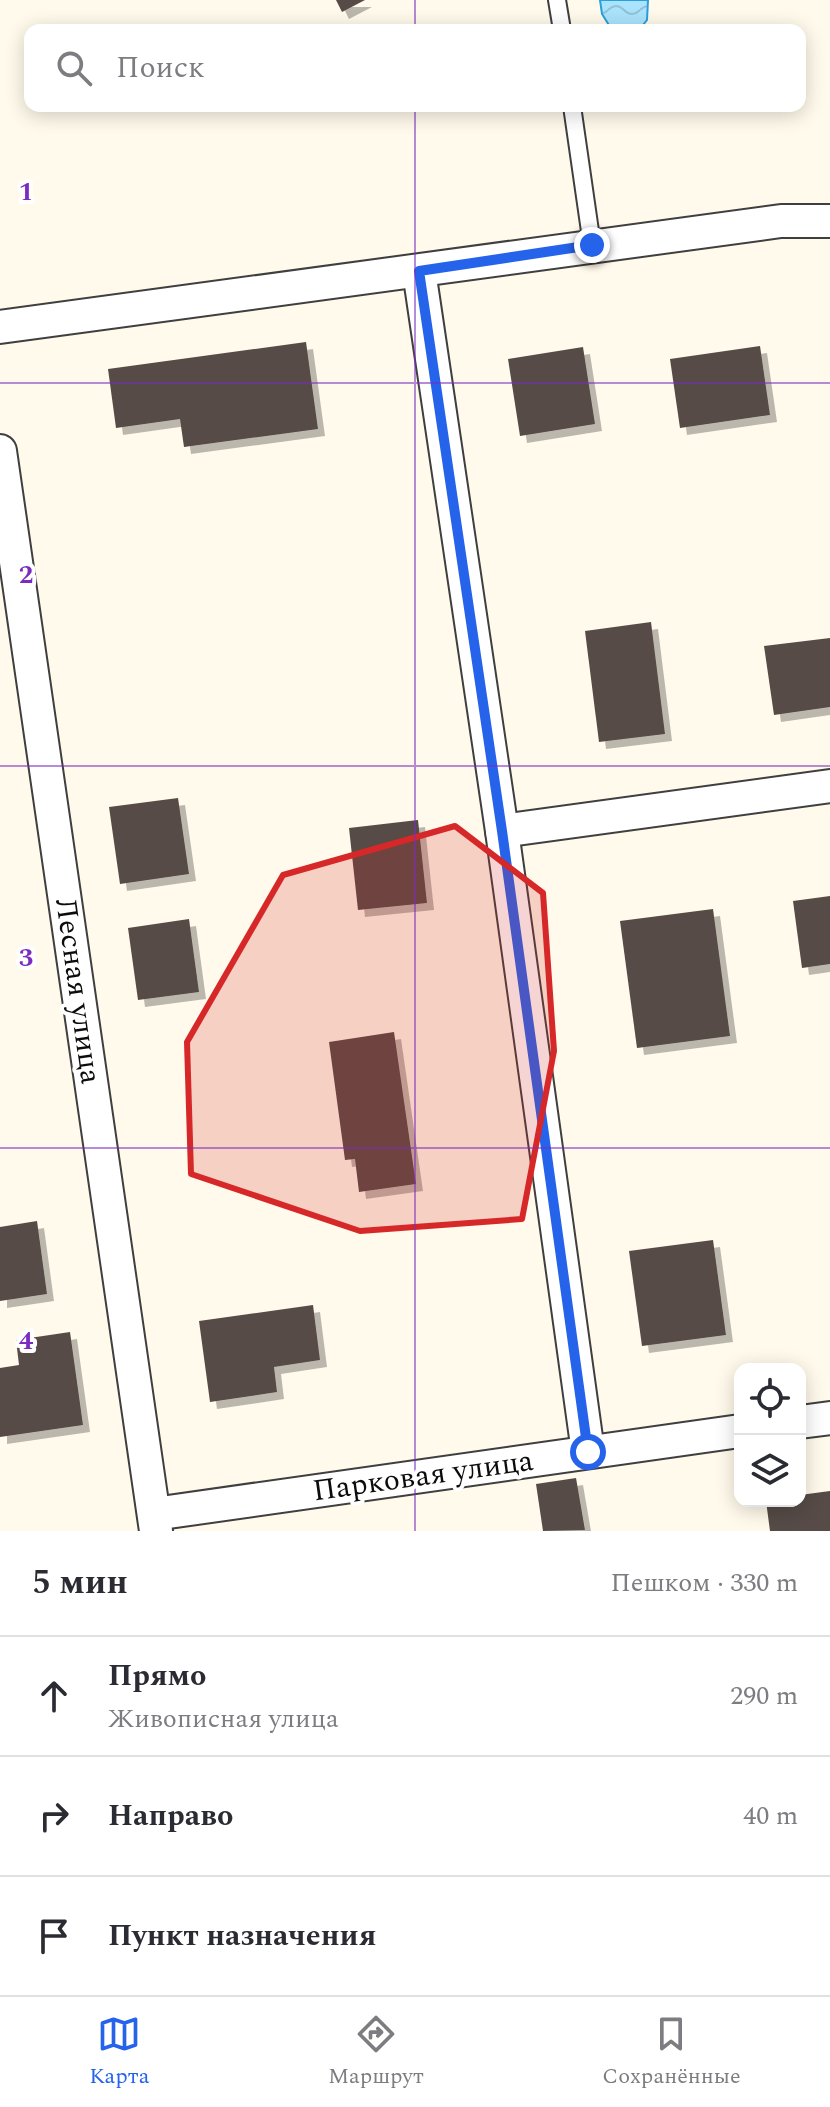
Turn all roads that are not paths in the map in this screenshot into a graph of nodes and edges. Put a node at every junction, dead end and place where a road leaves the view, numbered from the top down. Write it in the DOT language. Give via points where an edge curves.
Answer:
graph roads {
  1 [pos="557,0"];
  2 [pos="561,24"];
  3 [pos="573,112"];
  4 [pos="830,221"];
  5 [pos="592,245"];
  6 [pos="419,271"];
  7 [pos="0,327"];
  8 [pos="0,451"];
  9 [pos="830,786"];
  10 [pos="502,831"];
  11 [pos="830,1418"];
  12 [pos="806,1421"];
  13 [pos="734,1432"];
  14 [pos="588,1452"];
  15 [pos="155,1523"];
  1 -- 2 [label="lane"];
  3 -- 5 [label="lane"];
  4 -- 5 [label="street" via="781,221"];
  5 -- 6 [label="street"];
  6 -- 7 [label="street"];
  6 -- 10 [label="street"];
  8 -- 15 [label="street, Лесная улица"];
  9 -- 10 [label="street"];
  10 -- 14 [label="street"];
  11 -- 12 [label="street"];
  13 -- 14 [label="street, Парковая улица"];
  14 -- 15 [label="street, Парковая улица"];
}
